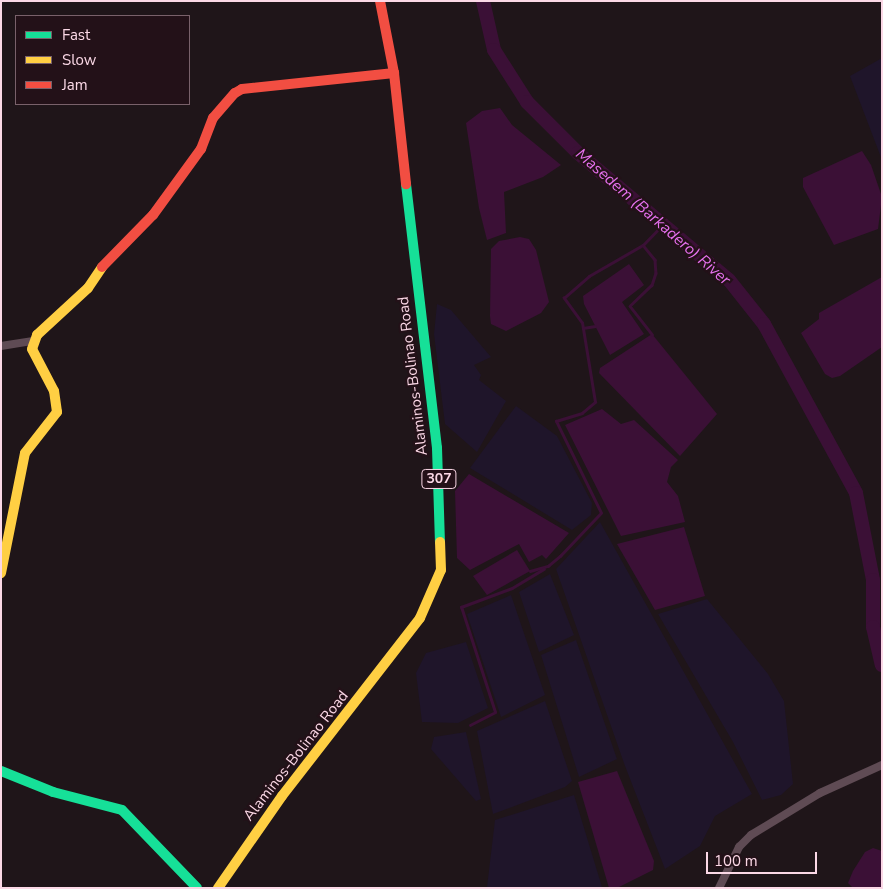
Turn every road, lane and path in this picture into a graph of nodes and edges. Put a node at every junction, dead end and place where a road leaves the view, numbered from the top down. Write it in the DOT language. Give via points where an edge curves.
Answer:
graph roads {
  1 [pos="380,1"];
  2 [pos="394,73"];
  3 [pos="32,341"];
  4 [pos="1,346"];
  5 [pos="1,573"];
  6 [pos="882,765"];
  7 [pos="1,771"];
  8 [pos="197,888"];
  9 [pos="218,888"];
  10 [pos="719,888"];
  1 -- 2 [label="street, Alaminos-Bolinao Road / 307"];
  2 -- 3 [label="street" via="242,89 235,93 212,118 201,149 153,215 109,257 88,288"];
  2 -- 9 [label="street, Alaminos-Bolinao Road / 307" via="429,401 437,448 442,570 420,618 282,796"];
  3 -- 4 [label="street"];
  3 -- 5 [label="street" via="36,359 57,399 57,412 25,453"];
  6 -- 10 [label="street" via="820,793 751,835 740,846"];
  7 -- 8 [label="street" via="53,792 122,810"];
}
